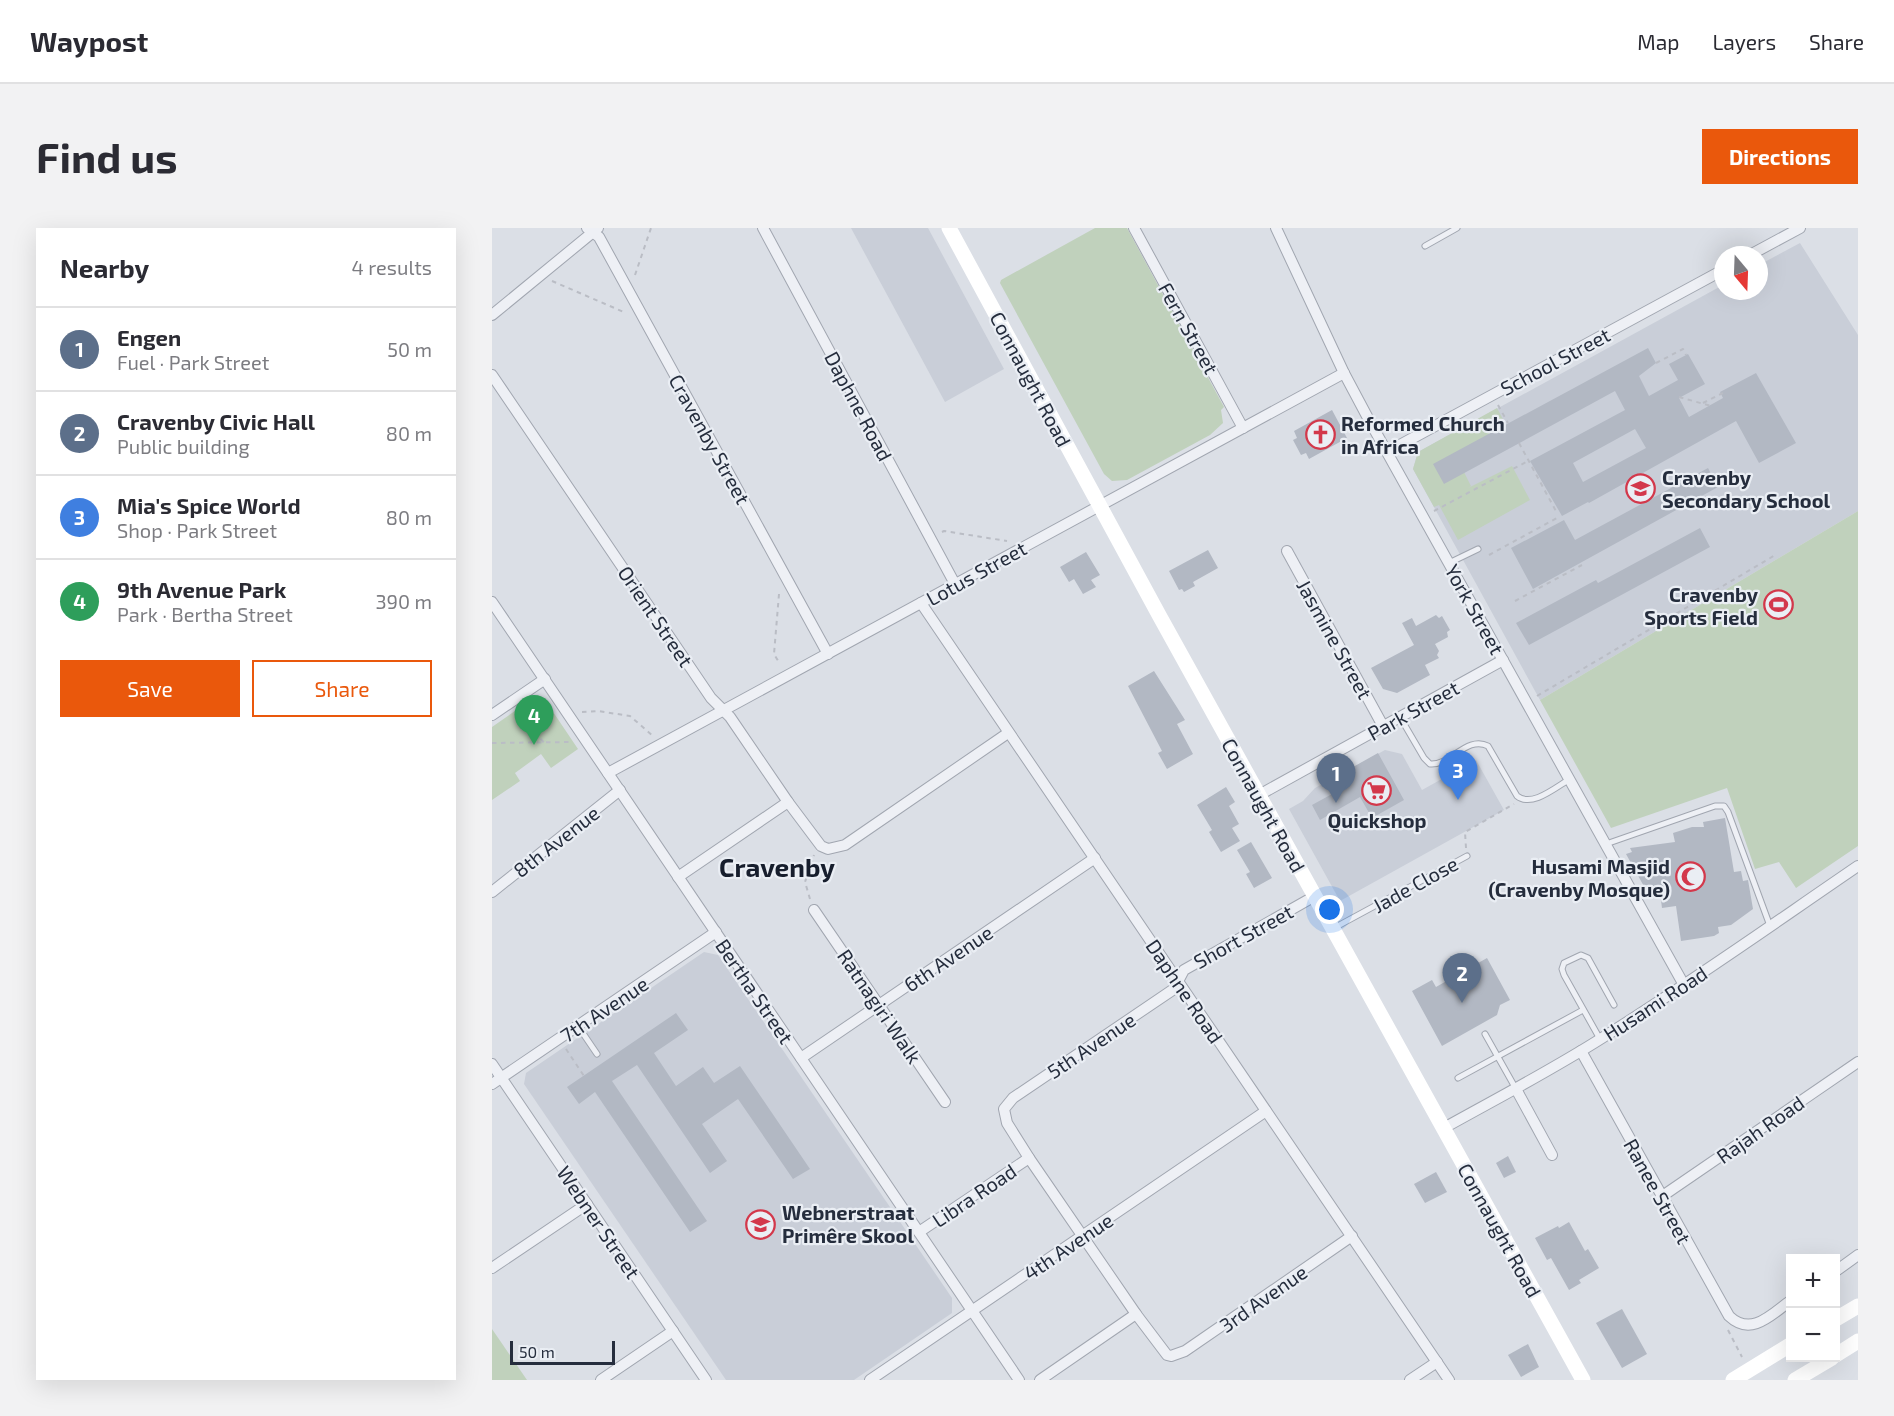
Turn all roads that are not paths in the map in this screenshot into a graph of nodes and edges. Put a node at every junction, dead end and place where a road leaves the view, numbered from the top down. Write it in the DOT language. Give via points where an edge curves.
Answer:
graph roads {
  1 [pos="763,228"];
  2 [pos="948,228"];
  3 [pos="1134,228"];
  4 [pos="1276,228"];
  5 [pos="1457,228"];
  6 [pos="1800,228"];
  7 [pos="592,229"];
  8 [pos="1425,246"];
  9 [pos="1767,246"];
  10 [pos="1714,275"];
  11 [pos="492,315"];
  12 [pos="1344,373"];
  13 [pos="492,375"];
  14 [pos="1243,428"];
  15 [pos="1387,452"];
  16 [pos="1100,505"];
  17 [pos="1478,549"];
  18 [pos="1287,551"];
  19 [pos="1449,563"];
  20 [pos="955,584"];
  21 [pos="492,602"];
  22 [pos="921,603"];
  23 [pos="828,654"];
  24 [pos="1503,660"];
  25 [pos="545,679"];
  26 [pos="723,711"];
  27 [pos="492,715"];
  28 [pos="1400,717"];
  29 [pos="1383,726"];
  30 [pos="1008,733"];
  31 [pos="608,773"];
  32 [pos="1570,779"];
  33 [pos="620,790"];
  34 [pos="1259,795"];
  35 [pos="788,802"];
  36 [pos="1606,844"];
  37 [pos="1467,856"];
  38 [pos="1095,858"];
  39 [pos="1858,866"];
  40 [pos="678,877"];
  41 [pos="492,892"];
  42 [pos="1315,896"];
  43 [pos="814,910"];
  44 [pos="1770,926"];
  45 [pos="1333,929"];
  46 [pos="716,933"];
  47 [pos="1178,982"];
  48 [pos="1684,985"];
  49 [pos="879,1005"];
  50 [pos="1614,1005"];
  51 [pos="1583,1010"];
  52 [pos="578,1026"];
  53 [pos="1485,1034"];
  54 [pos="1600,1040"];
  55 [pos="1581,1051"];
  56 [pos="597,1054"];
  57 [pos="1498,1057"];
  58 [pos="801,1058"];
  59 [pos="1858,1062"];
  60 [pos="492,1064"];
  61 [pos="1458,1078"];
  62 [pos="497,1081"];
  63 [pos="1516,1089"];
  64 [pos="945,1102"];
  65 [pos="1266,1111"];
  66 [pos="1444,1128"];
  67 [pos="1552,1155"];
  68 [pos="1029,1158"];
  69 [pos="1661,1197"];
  70 [pos="587,1204"];
  71 [pos="919,1232"];
  72 [pos="1083,1236"];
  73 [pos="1352,1236"];
  74 [pos="1858,1255"];
  75 [pos="1840,1267"];
  76 [pos="492,1268"];
  77 [pos="1786,1304"];
  78 [pos="1858,1306"];
  79 [pos="972,1310"];
  80 [pos="1136,1314"];
  81 [pos="1840,1317"];
  82 [pos="673,1331"];
  83 [pos="1858,1341"];
  84 [pos="1786,1348"];
  85 [pos="1840,1352"];
  86 [pos="1437,1362"];
  87 [pos="1824,1362"];
  88 [pos="601,1380"];
  89 [pos="706,1380"];
  90 [pos="870,1380"];
  91 [pos="1020,1380"];
  92 [pos="1040,1380"];
  93 [pos="1410,1380"];
  94 [pos="1449,1380"];
  95 [pos="1582,1380"];
  96 [pos="1733,1380"];
  97 [pos="1796,1380"];
  1 -- 20 [label="street, Daphne Road"];
  2 -- 16 [label="street, Connaught Road"];
  3 -- 14 [label="street, Fern Street"];
  4 -- 12 [label="street, York Street"];
  5 -- 8 [label="lane"];
  6 -- 9 [label="street"];
  7 -- 11 [label="street"];
  7 -- 23 [label="street, Cravenby Street"];
  10 -- 15 [label="street, School Street"];
  12 -- 14 [label="street, Lotus Street"];
  12 -- 15 [label="street, York Street"];
  13 -- 26 [label="street, Orient Street"];
  14 -- 16 [label="street, Lotus Street"];
  15 -- 19 [label="street, York Street"];
  16 -- 20 [label="street, Lotus Street"];
  16 -- 34 [label="street, Connaught Road"];
  17 -- 19 [label="lane"];
  18 -- 29 [label="street, Jasmine Street"];
  19 -- 24 [label="street, York Street"];
  20 -- 22 [label="street, Lotus Street"];
  21 -- 25 [label="street, Bertha Street"];
  22 -- 23 [label="street, Lotus Street"];
  22 -- 30 [label="street, Daphne Road"];
  23 -- 26 [label="street, Lotus Street"];
  24 -- 28 [label="street, Park Street"];
  24 -- 32 [label="street, York Street"];
  25 -- 27 [label="street"];
  25 -- 31 [label="street, Bertha Street"];
  26 -- 31 [label="street, Lotus Street"];
  26 -- 35 [label="street, Orient Street"];
  28 -- 29 [label="street, Park Street"];
  28 -- 32 [label="lane" via="1430,764 1475,743 1488,746 1522,800 1532,801"];
  29 -- 34 [label="street, Park Street"];
  30 -- 35 [label="street, Orient Street" via="845,845 828,849 815,841"];
  30 -- 38 [label="street, Daphne Road"];
  31 -- 33 [label="street, Bertha Street"];
  32 -- 36 [label="street, York Street"];
  33 -- 40 [label="street, Bertha Street"];
  33 -- 41 [label="street, 8th Avenue"];
  34 -- 42 [label="street, Connaught Road"];
  35 -- 40 [label="street"];
  36 -- 44 [label="lane" via="1724,806"];
  36 -- 48 [label="street, York Street"];
  37 -- 45 [label="lane, Jade Close"];
  38 -- 47 [label="street, Daphne Road"];
  38 -- 49 [label="street, 6th Avenue"];
  39 -- 44 [label="street, Husami Road"];
  40 -- 46 [label="street, Bertha Street"];
  42 -- 45 [label="street, Connaught Road"];
  42 -- 47 [label="street, Short Street" via="1184,970"];
  43 -- 49 [label="street, Ratnagiri Walk"];
  44 -- 48 [label="street, Husami Road"];
  45 -- 66 [label="street, Connaught Road"];
  46 -- 52 [label="street, 7th Avenue"];
  46 -- 58 [label="street, Bertha Street"];
  47 -- 65 [label="street, Daphne Road"];
  47 -- 68 [label="street, 5th Avenue" via="1174,989 1014,1098 1004,1109 1006,1123"];
  48 -- 54 [label="street, Husami Road"];
  49 -- 58 [label="street, 6th Avenue"];
  49 -- 64 [label="street, Ratnagiri Walk"];
  50 -- 51 [label="lane" via="1588,958 1581,955 1566,962 1562,969"];
  51 -- 54 [label="lane"];
  51 -- 57 [label="lane"];
  52 -- 56 [label="lane"];
  52 -- 62 [label="street, 7th Avenue"];
  53 -- 57 [label="lane"];
  54 -- 55 [label="street, Husami Road"];
  55 -- 63 [label="street, Husami Road"];
  55 -- 69 [label="street, Ranee Street"];
  57 -- 61 [label="lane"];
  57 -- 63 [label="lane"];
  58 -- 71 [label="street, Bertha Street"];
  59 -- 69 [label="street, Rajah Road"];
  60 -- 62 [label="street, Webner Street"];
  62 -- 70 [label="street, Webner Street"];
  63 -- 66 [label="street, Husami Road"];
  63 -- 67 [label="street"];
  65 -- 72 [label="street, 4th Avenue"];
  65 -- 73 [label="street, Daphne Road"];
  66 -- 95 [label="street, Connaught Road"];
  68 -- 71 [label="street, Libra Road"];
  68 -- 72 [label="street"];
  69 -- 77 [label="street, Ranee Street" via="1725,1311 1737,1324 1756,1324"];
  70 -- 76 [label="street"];
  70 -- 82 [label="street, Webner Street"];
  71 -- 79 [label="street, Bertha Street"];
  72 -- 79 [label="street, 4th Avenue"];
  72 -- 80 [label="street"];
  73 -- 80 [label="street, 3rd Avenue" via="1185,1351 1171,1356 1162,1350"];
  73 -- 86 [label="street, Daphne Road"];
  74 -- 75 [label="street"];
  78 -- 81 [label="street"];
  79 -- 90 [label="street, 4th Avenue"];
  79 -- 91 [label="street, Bertha Street"];
  80 -- 92 [label="street"];
  82 -- 88 [label="street"];
  82 -- 89 [label="street, Webner Street"];
  83 -- 85 [label="street"];
  84 -- 96 [label="street"];
  86 -- 93 [label="street"];
  86 -- 94 [label="street, Daphne Road"];
  87 -- 97 [label="street"];
}
